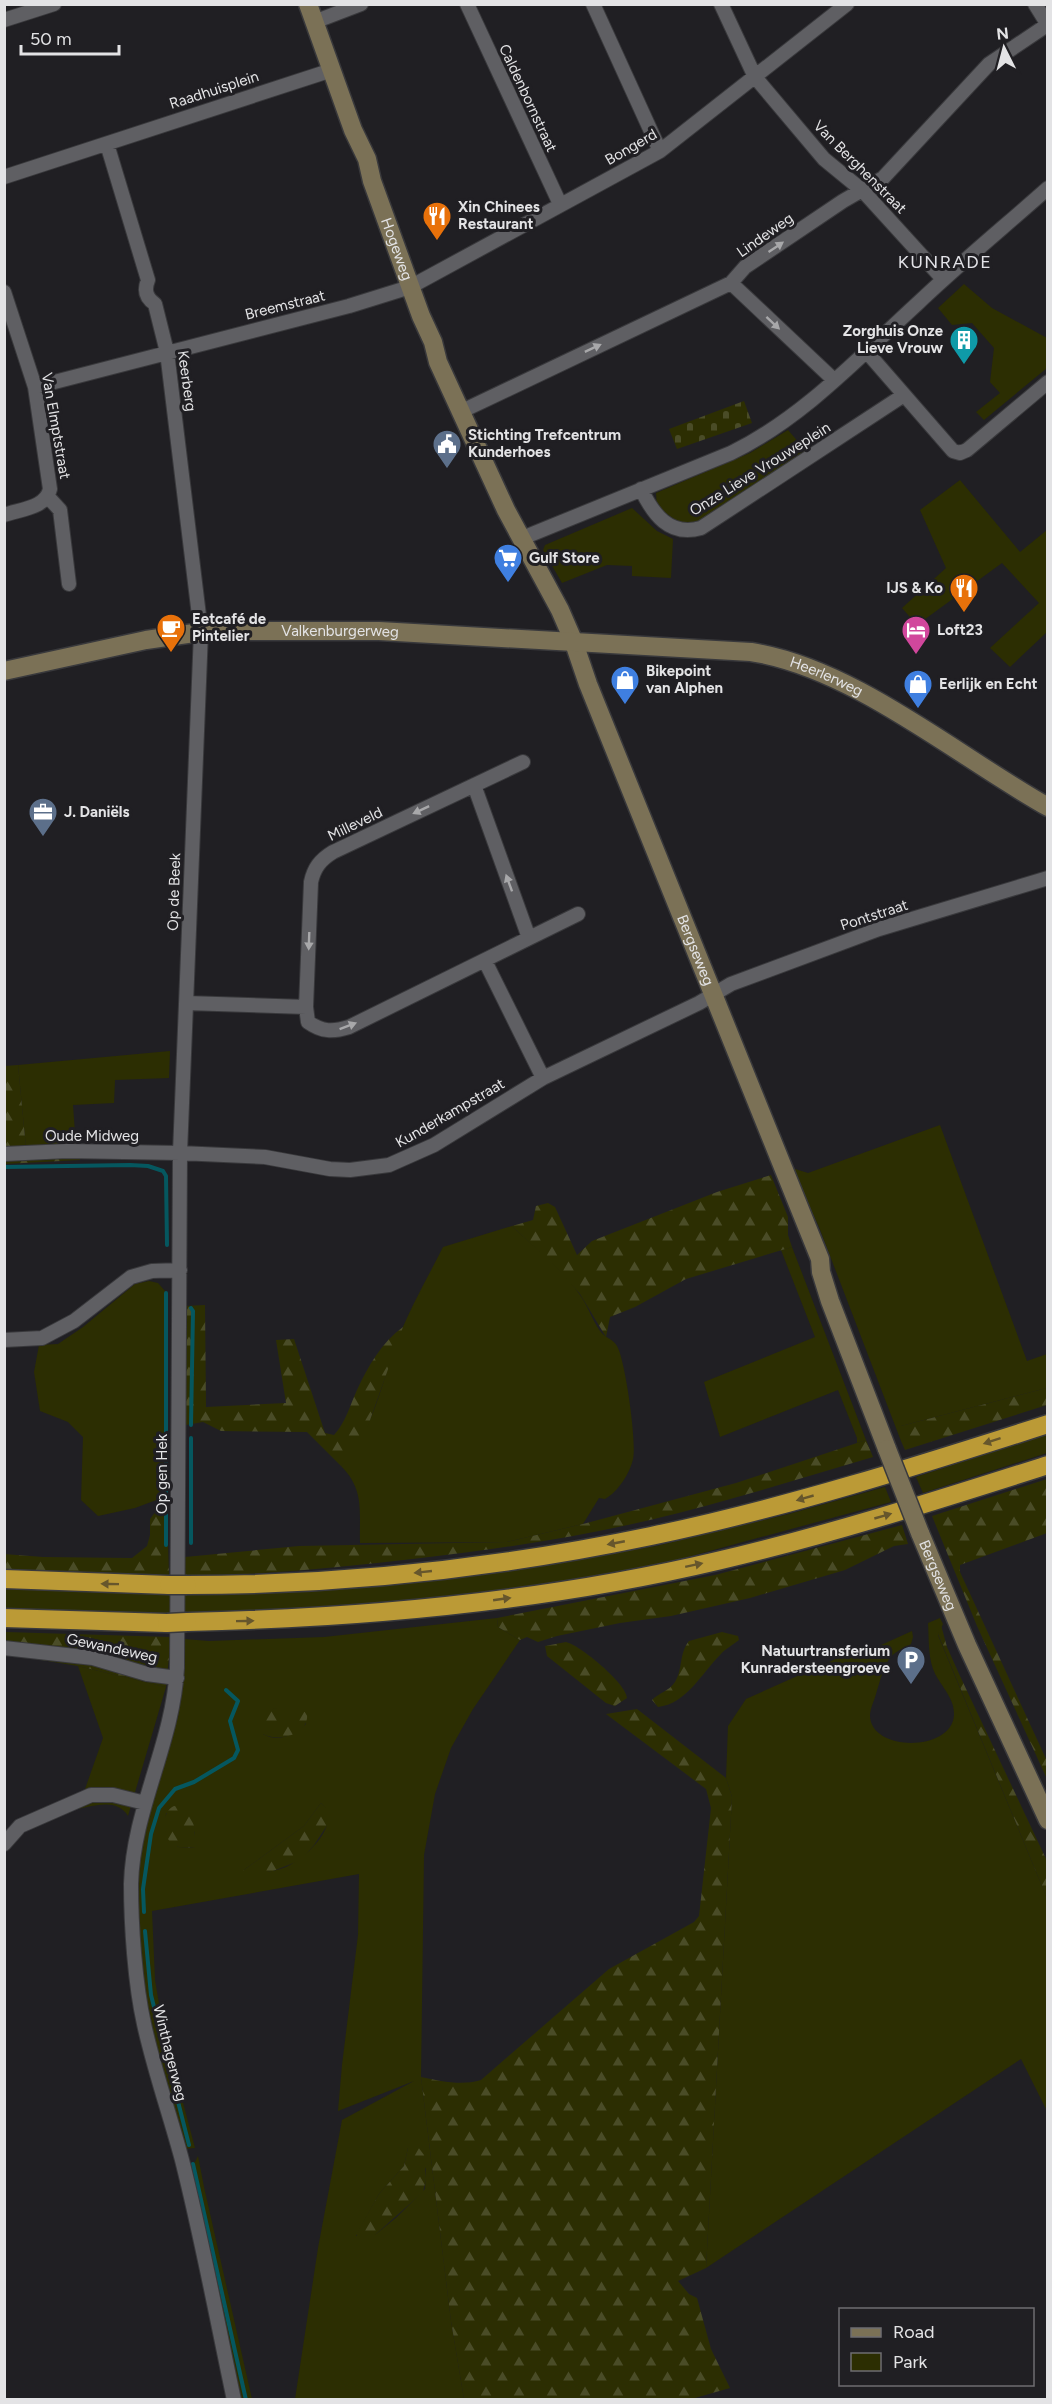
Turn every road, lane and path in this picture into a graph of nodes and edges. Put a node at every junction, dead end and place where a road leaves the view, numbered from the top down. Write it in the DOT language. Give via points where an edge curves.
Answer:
graph roads {
  1 [pos="54,4"];
  2 [pos="308,4"];
  3 [pos="361,4"];
  4 [pos="467,4"];
  5 [pos="593,4"];
  6 [pos="721,4"];
  7 [pos="847,4"];
  8 [pos="1035,4"];
  9 [pos="4,20"];
  10 [pos="314,22"];
  11 [pos="1047,25"];
  12 [pos="332,70"];
  13 [pos="754,77"];
  14 [pos="107,144"];
  15 [pos="660,152"];
  16 [pos="4,177"];
  17 [pos="1047,188"];
  18 [pos="863,191"];
  19 [pos="560,204"];
  20 [pos="943,279"];
  21 [pos="731,283"];
  22 [pos="410,287"];
  23 [pos="4,292"];
  24 [pos="866,351"];
  25 [pos="167,352"];
  26 [pos="834,380"];
  27 [pos="1047,382"];
  28 [pos="35,387"];
  29 [pos="904,395"];
  30 [pos="460,412"];
  31 [pos="641,489"];
  32 [pos="48,498"];
  33 [pos="4,515"];
  34 [pos="520,539"];
  35 [pos="69,584"];
  36 [pos="201,632"];
  37 [pos="573,640"];
  38 [pos="4,671"];
  39 [pos="523,762"];
  40 [pos="474,785"];
  41 [pos="1047,807"];
  42 [pos="1047,878"];
  43 [pos="578,914"];
  44 [pos="529,938"];
  45 [pos="485,961"];
  46 [pos="715,995"];
  47 [pos="186,1003"];
  48 [pos="306,1007"];
  49 [pos="543,1078"];
  50 [pos="180,1153"];
  51 [pos="4,1154"];
  52 [pos="180,1270"];
  53 [pos="4,1340"];
  54 [pos="1047,1424"];
  55 [pos="1047,1465"];
  56 [pos="4,1579"];
  57 [pos="4,1618"];
  58 [pos="4,1648"];
  59 [pos="177,1678"];
  60 [pos="145,1803"];
  61 [pos="1047,1820"];
  62 [pos="4,1844"];
  63 [pos="234,2400"];
  1 -- 9 [label="street"];
  2 -- 10 [label="street, Hogeweg"];
  3 -- 10 [label="street"];
  4 -- 19 [label="street, Caldenbornstraat"];
  5 -- 15 [label="street"];
  6 -- 13 [label="street, Van Berghenstraat"];
  7 -- 13 [label="street, Bongerd"];
  8 -- 11 [label="street"];
  10 -- 12 [label="street, Hogeweg"];
  11 -- 18 [label="street, Lindeweg" via="989,64 884,178"];
  12 -- 14 [label="street, Raadhuisplein"];
  12 -- 22 [label="street, Hogeweg"];
  13 -- 15 [label="street, Bongerd"];
  13 -- 18 [label="street, Van Berghenstraat" via="824,159"];
  14 -- 16 [label="street, Raadhuisplein"];
  14 -- 25 [label="street, Keerberg" via="148,280 145,287 149,300 155,304"];
  15 -- 19 [label="street, Bongerd"];
  17 -- 20 [label="street, Onze Lieve Vrouweplein"];
  18 -- 20 [label="street, Van Berghenstraat"];
  21 -- 18 [label="street, Lindeweg, one-way" via="746,267"];
  19 -- 22 [label="street, Bongerd"];
  20 -- 24 [label="street, Onze Lieve Vrouweplein"];
  21 -- 26 [label="street, one-way"];
  30 -- 21 [label="street, Lindeweg, one-way"];
  22 -- 25 [label="street, Breemstraat"];
  22 -- 30 [label="street, Hogeweg"];
  23 -- 28 [label="street, Van Elmptstraat"];
  24 -- 26 [label="street, Onze Lieve Vrouweplein"];
  24 -- 29 [label="street"];
  25 -- 28 [label="street, Breemstraat"];
  25 -- 36 [label="street, Keerberg"];
  26 -- 31 [label="street, Onze Lieve Vrouweplein" via="761,439"];
  27 -- 29 [label="street" via="960,453 953,451"];
  28 -- 32 [label="street, Van Elmptstraat" via="51,489"];
  29 -- 31 [label="street, Onze Lieve Vrouweplein" via="701,528 686,530 664,522 651,510"];
  30 -- 34 [label="street, Hogeweg"];
  31 -- 34 [label="street, Onze Lieve Vrouweplein"];
  32 -- 33 [label="street, Van Elmptstraat"];
  32 -- 35 [label="street, Van Elmptstraat" via="60,510"];
  34 -- 37 [label="street, Hogeweg"];
  36 -- 37 [label="street, Valkenburgerweg" via="379,630"];
  36 -- 38 [label="street, Valkenburgerweg"];
  36 -- 47 [label="street, Op de Beek"];
  37 -- 41 [label="street, Heerlerweg" via="740,650 807,666 888,709"];
  37 -- 46 [label="street, Bergseweg"];
  39 -- 40 [label="street, Milleveld"];
  44 -- 40 [label="street, one-way"];
  40 -- 48 [label="street, Milleveld, one-way" via="321,860 311,882"];
  42 -- 46 [label="street, Pontstraat" via="879,929 731,984"];
  43 -- 44 [label="street"];
  44 -- 45 [label="street"];
  48 -- 45 [label="street, one-way" via="308,1022 319,1030 349,1027"];
  45 -- 49 [label="street"];
  46 -- 49 [label="street, Kunderkampstraat"];
  46 -- 61 [label="street, Bergseweg, bridge" via="820,1259 830,1301 920,1533"];
  47 -- 48 [label="street"];
  47 -- 50 [label="street, Op de Beek"];
  49 -- 50 [label="street, Kunderkampstraat" via="434,1145 389,1165 330,1169 265,1157"];
  50 -- 51 [label="street, Oude Midweg"];
  50 -- 52 [label="street, Op gen Hek"];
  52 -- 53 [label="street" via="131,1277 74,1321 42,1338"];
  52 -- 59 [label="street, Op gen Hek"];
  54 -- 56 [label="highway, one-way" via="792,1502 652,1536 497,1563 289,1583 178,1585"];
  57 -- 55 [label="highway, one-way, bridge" via="167,1623 263,1621 479,1603 717,1561 898,1512"];
  58 -- 59 [label="street, Gewandeweg" via="82,1656"];
  59 -- 60 [label="street, Winthagerweg" via="168,1731"];
  60 -- 62 [label="street" via="113,1795 91,1795 26,1823"];
  60 -- 63 [label="street, Winthagerweg" via="135,1843 131,1884 141,2009 183,2163"];
}
